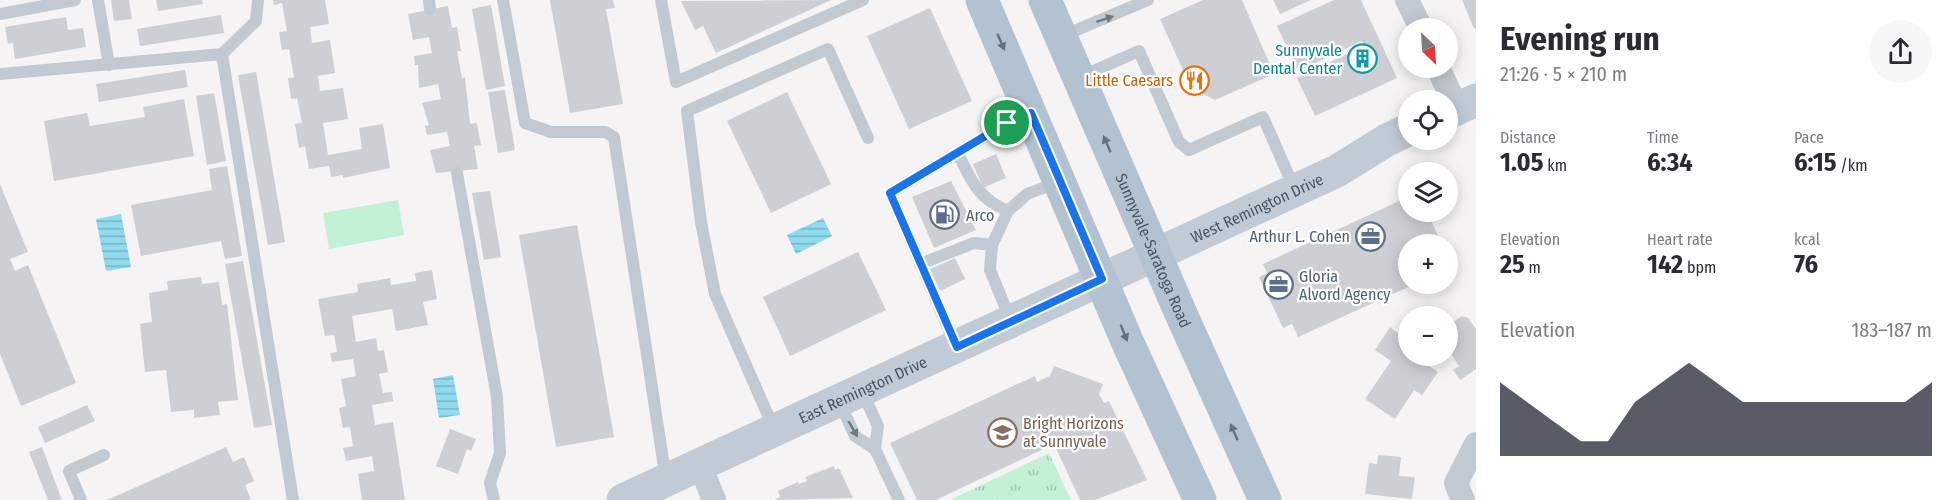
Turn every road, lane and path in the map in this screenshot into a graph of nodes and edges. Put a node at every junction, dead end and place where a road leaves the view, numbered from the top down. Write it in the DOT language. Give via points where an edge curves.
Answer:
graph roads {
  1 [pos="75,0"];
  2 [pos="99,0"];
  3 [pos="258,0"];
  4 [pos="503,0"];
  5 [pos="661,0"];
  6 [pos="863,0"];
  7 [pos="982,0"];
  8 [pos="1045,0"];
  9 [pos="1148,0"];
  10 [pos="1407,0"];
  11 [pos="0,14"];
  12 [pos="1415,18"];
  13 [pos="1061,37"];
  14 [pos="222,54"];
  15 [pos="109,65"];
  16 [pos="0,74"];
  17 [pos="1079,77"];
  18 [pos="1444,78"];
  19 [pos="1460,107"];
  20 [pos="1031,113"];
  21 [pos="1398,135"];
  22 [pos="868,138"];
  23 [pos="957,152"];
  24 [pos="457,173"];
  25 [pos="1060,181"];
  26 [pos="1295,191"];
  27 [pos="1008,211"];
  28 [pos="992,245"];
  29 [pos="1156,255"];
  30 [pos="920,264"];
  31 [pos="1102,279"];
  32 [pos="1011,321"];
  33 [pos="957,347"];
  34 [pos="851,396"];
  35 [pos="775,430"];
  36 [pos="1476,444"];
  37 [pos="875,449"];
  38 [pos="104,455"];
  39 [pos="700,465"];
  40 [pos="666,480"];
  41 [pos="1193,498"];
  42 [pos="81,500"];
  43 [pos="293,500"];
  44 [pos="494,500"];
  45 [pos="623,500"];
  46 [pos="714,500"];
  47 [pos="899,500"];
  48 [pos="1265,500"];
  49 [pos="1462,500"];
  1 -- 11 [label="lane"];
  2 -- 15 [label="lane"];
  3 -- 14 [label="lane" via="256,21"];
  4 -- 40 [label="lane" via="525,123 551,132 605,132 614,137"];
  5 -- 6 [label="lane" via="676,82"];
  7 -- 20 [label="main road, one-way"];
  8 -- 13 [label="main road, Sunnyvale-Saratoga Road"];
  13 -- 9 [label="lane, one-way"];
  10 -- 12 [label="street"];
  13 -- 17 [label="main road, Sunnyvale-Saratoga Road"];
  14 -- 15 [label="lane"];
  14 -- 43 [label="lane"];
  15 -- 16 [label="lane"];
  17 -- 26 [label="lane" via="1139,51 1179,142 1189,150 1263,117"];
  29 -- 17 [label="main road, Sunnyvale-Saratoga Road, one-way"];
  18 -- 19 [label="street"];
  20 -- 23 [label="lane"];
  20 -- 25 [label="main road"];
  21 -- 26 [label="main road, West Remington Drive"];
  22 -- 35 [label="lane" via="828,49 687,111 715,294"];
  23 -- 27 [label="lane" via="988,202"];
  23 -- 30 [label="lane" via="890,193"];
  24 -- 44 [label="lane" via="497,397 500,453 490,483"];
  25 -- 27 [label="lane" via="1027,194"];
  25 -- 31 [label="main road"];
  26 -- 29 [label="main road, West Remington Drive"];
  27 -- 28 [label="lane"];
  28 -- 30 [label="lane" via="974,243"];
  28 -- 32 [label="lane" via="990,270"];
  29 -- 31 [label="main road, West Remington Drive"];
  48 -- 29 [label="main road, Sunnyvale-Saratoga Road, one-way"];
  30 -- 33 [label="lane"];
  31 -- 32 [label="main road, East Remington Drive"];
  31 -- 41 [label="main road, one-way"];
  32 -- 33 [label="main road, East Remington Drive"];
  33 -- 34 [label="main road, East Remington Drive"];
  34 -- 35 [label="main road, East Remington Drive"];
  34 -- 37 [label="lane" via="878,426"];
  34 -- 37 [label="lane, one-way" via="855,436"];
  35 -- 39 [label="main road, East Remington Drive"];
  36 -- 49 [label="street" via="1456,483"];
  37 -- 47 [label="lane"];
  38 -- 42 [label="lane" via="69,471"];
  39 -- 40 [label="main road, East Remington Drive"];
  39 -- 46 [label="street"];
  40 -- 45 [label="main road, East Remington Drive"];
}
